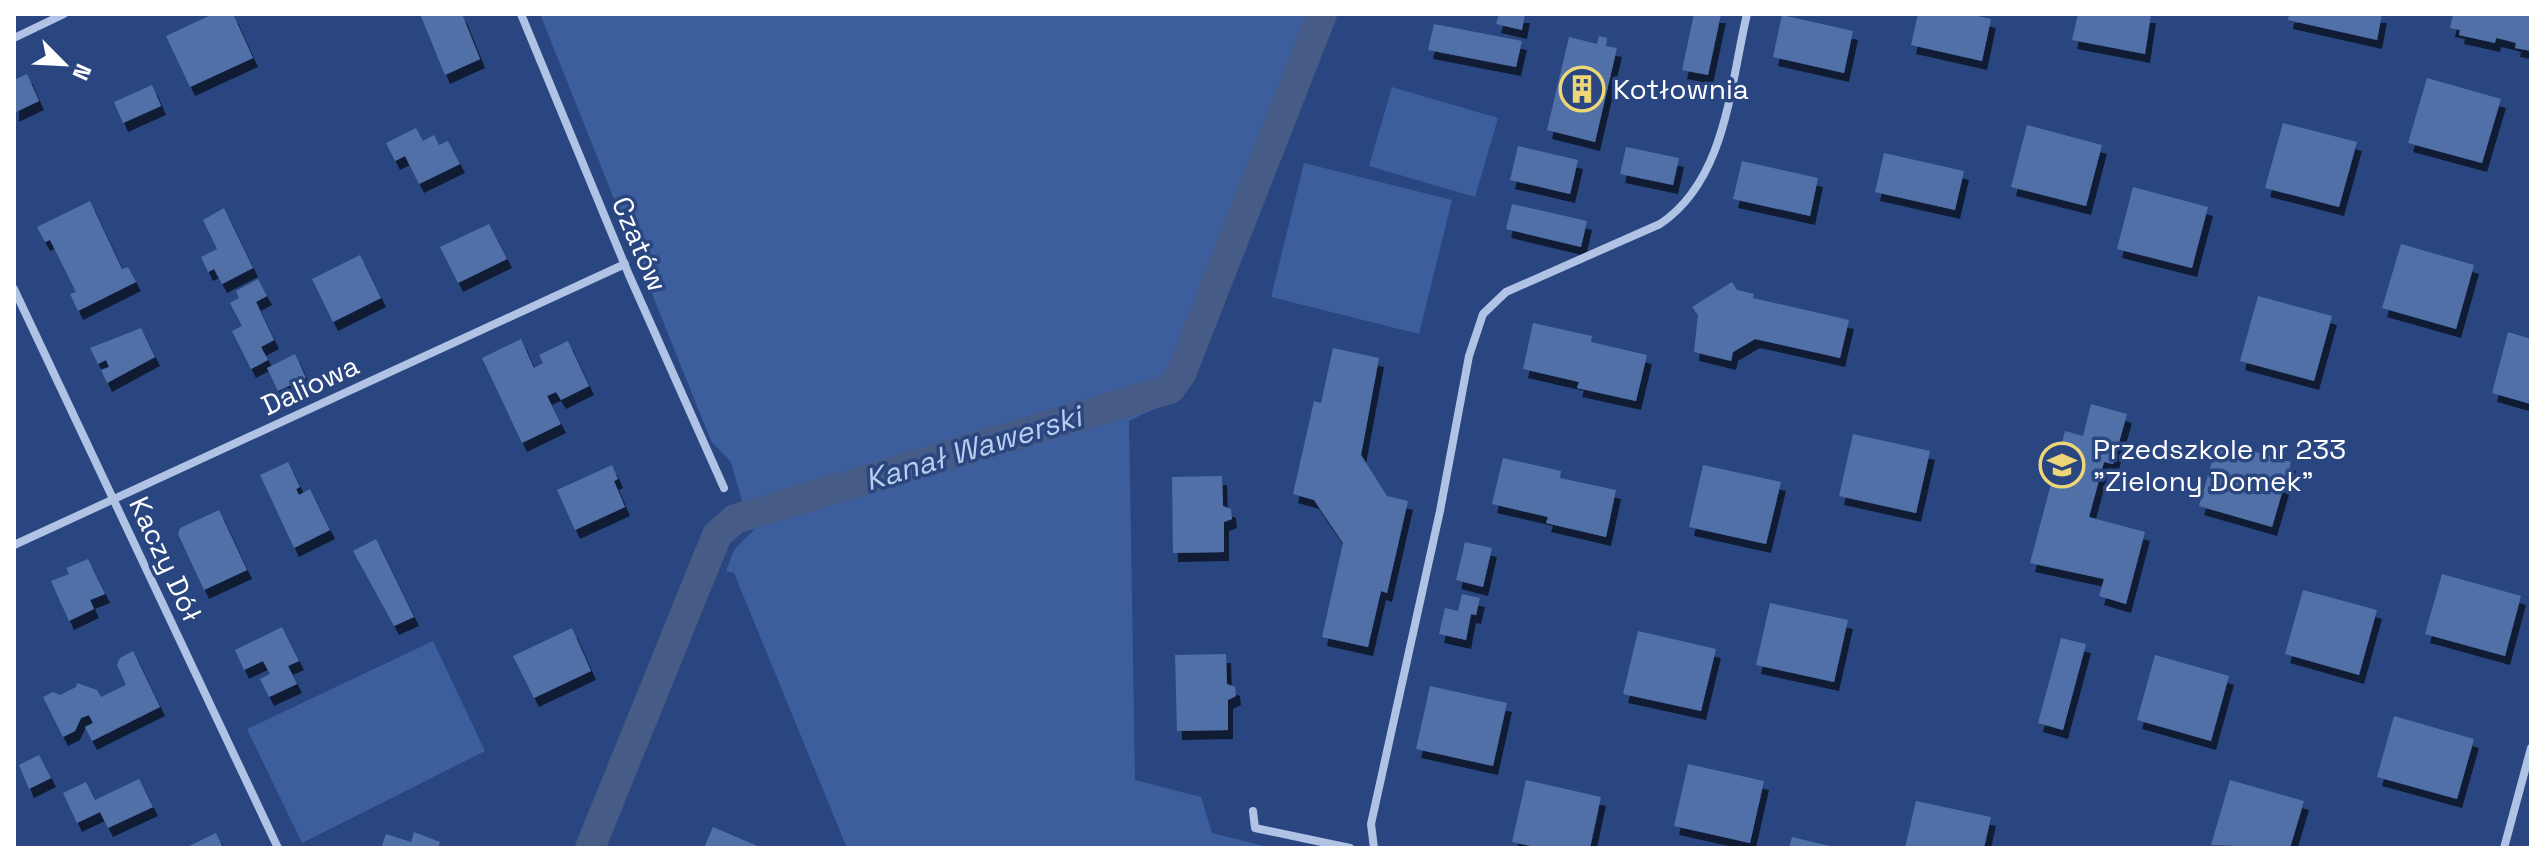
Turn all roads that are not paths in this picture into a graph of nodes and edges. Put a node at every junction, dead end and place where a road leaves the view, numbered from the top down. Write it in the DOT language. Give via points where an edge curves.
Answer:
graph roads {
  1 [pos="64,14"];
  2 [pos="521,14"];
  3 [pos="1747,14"];
  4 [pos="14,38"];
  5 [pos="625,264"];
  6 [pos="14,289"];
  7 [pos="724,488"];
  8 [pos="113,499"];
  9 [pos="14,545"];
  10 [pos="2531,748"];
  11 [pos="1253,811"];
  12 [pos="278,848"];
  13 [pos="1350,848"];
  14 [pos="1374,848"];
  15 [pos="2504,848"];
  1 -- 4 [label="street"];
  2 -- 5 [label="street, Czatów"];
  3 -- 14 [label="street" via="1714,152 1699,188 1681,210 1506,292 1483,314 1465,374 1371,824"];
  5 -- 7 [label="street, Czatów"];
  5 -- 8 [label="street, Daliowa"];
  6 -- 8 [label="street, Kaczy Dół"];
  8 -- 9 [label="street, Daliowa"];
  8 -- 12 [label="street, Kaczy Dół"];
  10 -- 15 [label="street"];
  11 -- 13 [label="street" via="1255,828"];
}
